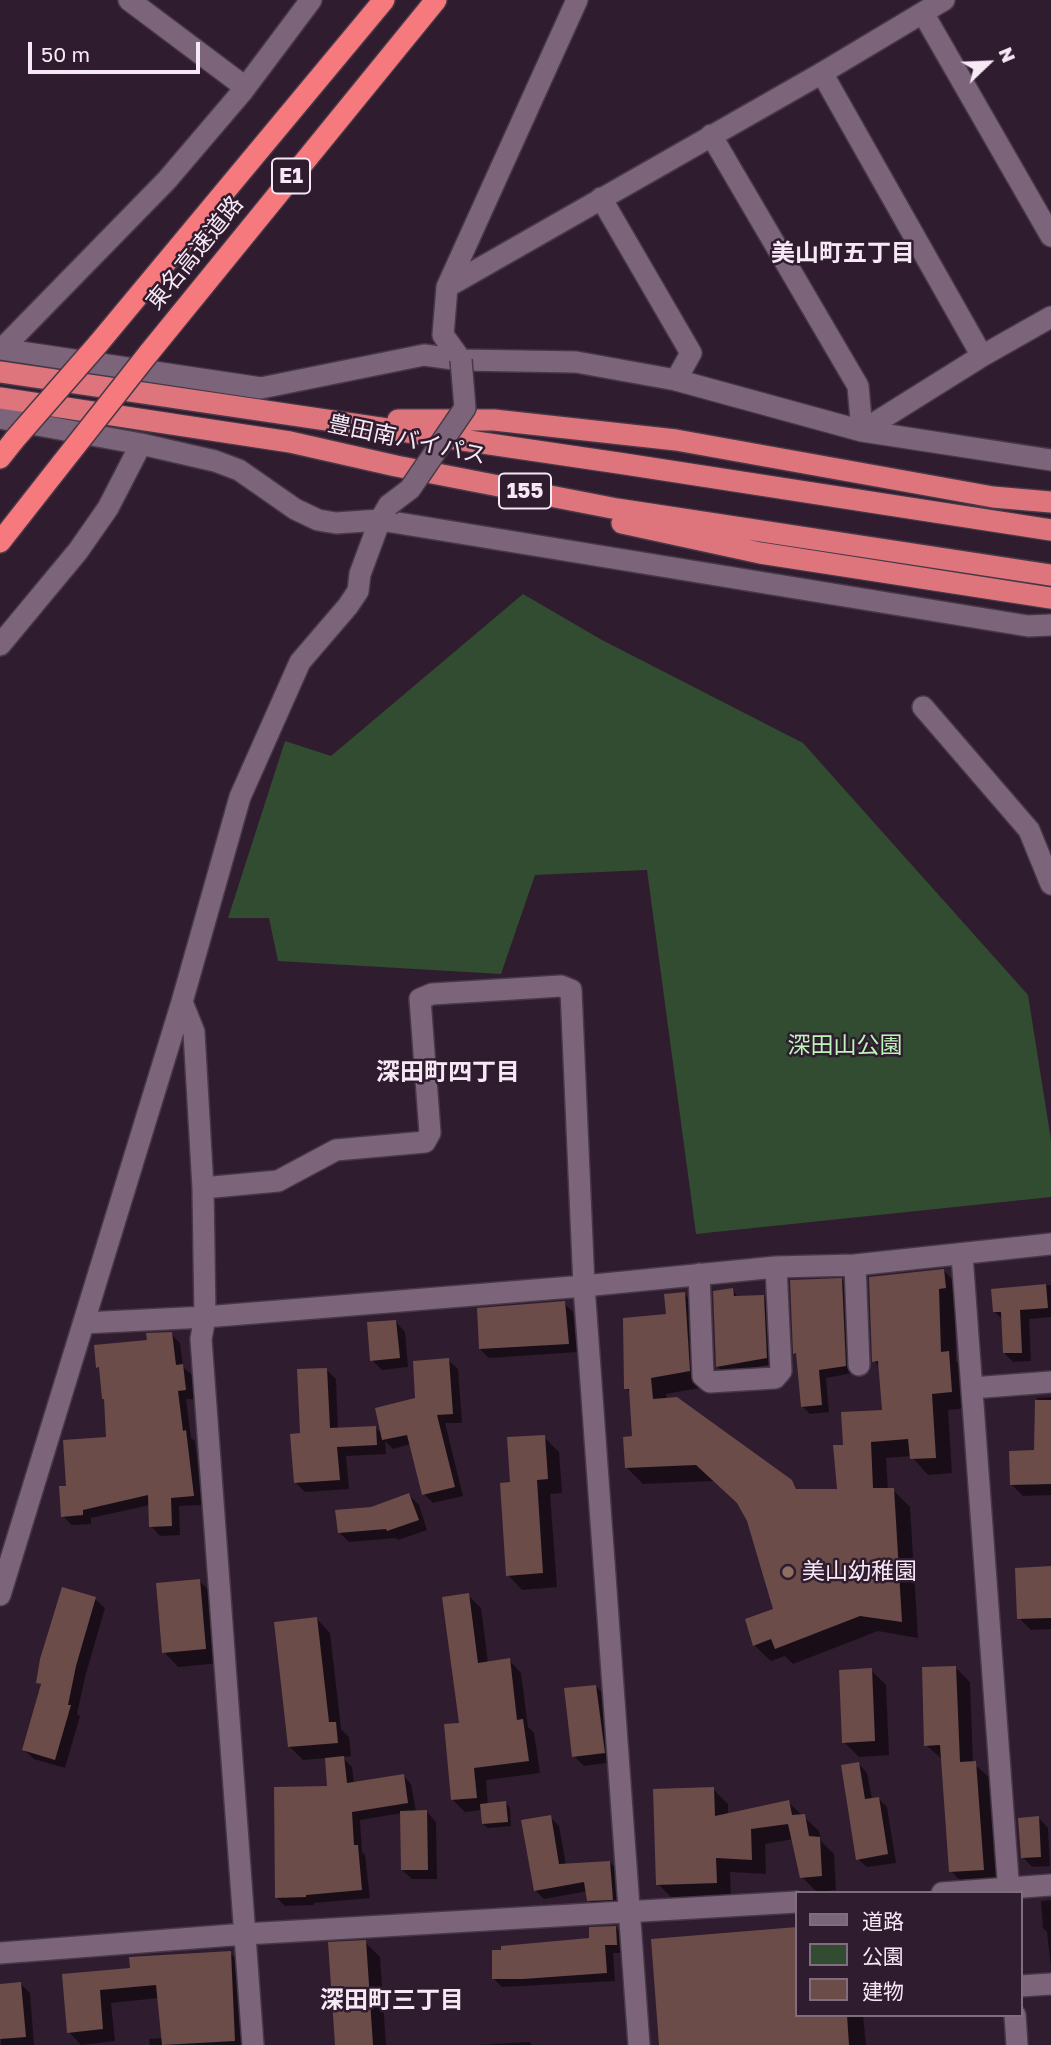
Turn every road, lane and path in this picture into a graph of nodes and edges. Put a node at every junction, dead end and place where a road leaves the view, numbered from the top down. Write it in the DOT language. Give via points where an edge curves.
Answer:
graph roads {
  1 [pos="129,0"];
  2 [pos="311,0"];
  3 [pos="383,0"];
  4 [pos="436,0"];
  5 [pos="578,0"];
  6 [pos="944,0"];
  7 [pos="923,13"];
  8 [pos="822,73"];
  9 [pos="245,87"];
  10 [pos="711,135"];
  11 [pos="601,198"];
  12 [pos="1051,236"];
  13 [pos="447,287"];
  14 [pos="1051,317"];
  15 [pos="1,349"];
  16 [pos="982,356"];
  17 [pos="461,360"];
  18 [pos="0,372"];
  19 [pos="676,380"];
  20 [pos="0,398"];
  21 [pos="0,418"];
  22 [pos="336,422"];
  23 [pos="862,431"];
  24 [pos="141,444"];
  25 [pos="0,458"];
  26 [pos="1051,460"];
  27 [pos="406,467"];
  28 [pos="1051,502"];
  29 [pos="385,513"];
  30 [pos="1051,530"];
  31 [pos="0,542"];
  32 [pos="1051,575"];
  33 [pos="1051,598"];
  34 [pos="1051,625"];
  35 [pos="0,645"];
  36 [pos="923,707"];
  37 [pos="1051,884"];
  38 [pos="182,1002"];
  39 [pos="203,1188"];
  40 [pos="1051,1244"];
  41 [pos="962,1255"];
  42 [pos="855,1265"];
  43 [pos="776,1268"];
  44 [pos="699,1274"];
  45 [pos="584,1286"];
  46 [pos="205,1317"];
  47 [pos="84,1323"];
  48 [pos="859,1365"];
  49 [pos="1051,1382"];
  50 [pos="972,1388"];
  51 [pos="0,1595"];
  52 [pos="1051,1885"];
  53 [pos="1009,1891"];
  54 [pos="796,1902"];
  55 [pos="630,1912"];
  56 [pos="245,1934"];
  57 [pos="0,1953"];
  58 [pos="1051,1984"];
  59 [pos="1023,1986"];
  60 [pos="1015,2017"];
  61 [pos="253,2045"];
  62 [pos="639,2045"];
  63 [pos="1017,2045"];
  1 -- 9 [label="street"];
  2 -- 9 [label="street"];
  3 -- 25 [label="highway, 東名高速道路 / E1, bridge"];
  4 -- 31 [label="highway, 東名高速道路 / E1, bridge"];
  5 -- 13 [label="street"];
  6 -- 7 [label="street"];
  7 -- 8 [label="street"];
  7 -- 12 [label="street"];
  8 -- 10 [label="street"];
  8 -- 16 [label="street"];
  9 -- 15 [label="street" via="167,180"];
  10 -- 11 [label="street"];
  10 -- 23 [label="street" via="858,386"];
  11 -- 13 [label="street"];
  11 -- 19 [label="street" via="691,353"];
  13 -- 17 [label="street" via="443,335"];
  14 -- 16 [label="street"];
  15 -- 17 [label="street" via="261,388 424,355"];
  16 -- 23 [label="street"];
  17 -- 19 [label="street" via="576,362"];
  17 -- 29 [label="street, bridge" via="465,408 410,488"];
  18 -- 22 [label="highway, 豊田南バイパス / 155"];
  19 -- 23 [label="street"];
  20 -- 27 [label="highway, 豊田南バイパス / 155" via="290,442"];
  21 -- 24 [label="street"];
  22 -- 28 [label="highway, 155" via="494,420 663,438 993,497"];
  22 -- 30 [label="highway, 豊田南バイパス / 155"];
  23 -- 26 [label="street"];
  24 -- 29 [label="street" via="239,470 318,520 336,523"];
  24 -- 35 [label="street" via="108,508 78,551"];
  27 -- 32 [label="highway, 豊田南バイパス / 155" via="617,509"];
  27 -- 33 [label="highway, 155" via="493,496 760,553"];
  29 -- 34 [label="street" via="1028,626"];
  29 -- 38 [label="street" via="358,590 300,662 240,797"];
  36 -- 37 [label="street" via="1029,830"];
  38 -- 39 [label="street" via="194,1032"];
  38 -- 47 [label="street"];
  39 -- 45 [label="street" via="278,1181 336,1150 425,1142 430,1133 420,999 432,994 561,986 570,990"];
  39 -- 46 [label="street"];
  40 -- 41 [label="street"];
  41 -- 42 [label="street"];
  41 -- 50 [label="street"];
  42 -- 43 [label="street"];
  42 -- 48 [label="street"];
  43 -- 44 [label="street"];
  43 -- 44 [label="street" via="781,1371 775,1378 710,1382 703,1376"];
  44 -- 45 [label="street"];
  45 -- 46 [label="street"];
  45 -- 55 [label="street"];
  46 -- 47 [label="street"];
  46 -- 56 [label="street" via="201,1339"];
  47 -- 51 [label="street"];
  49 -- 50 [label="street"];
  50 -- 53 [label="street"];
  52 -- 53 [label="street"];
  54 -- 55 [label="street"];
  55 -- 56 [label="street"];
  55 -- 62 [label="street"];
  56 -- 57 [label="street"];
  56 -- 61 [label="street"];
  58 -- 59 [label="street"];
  60 -- 63 [label="street"];
}
